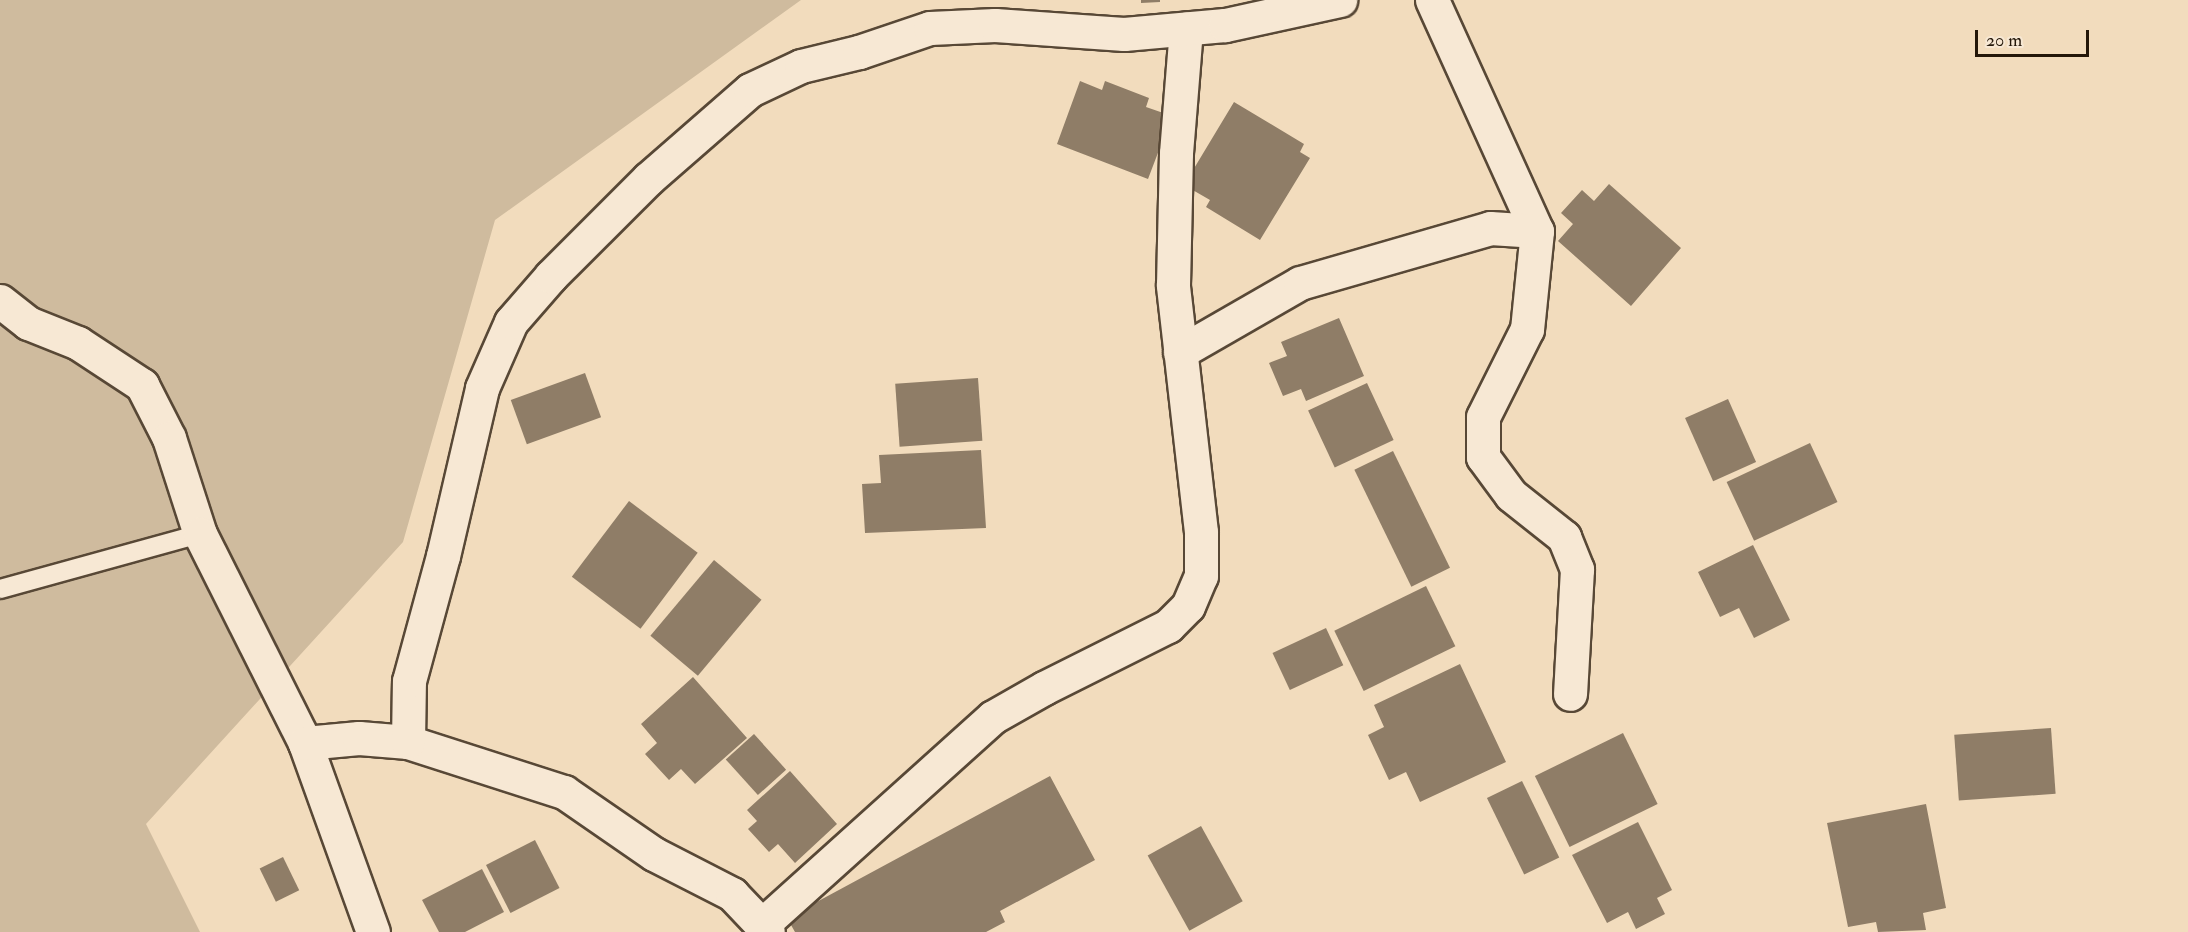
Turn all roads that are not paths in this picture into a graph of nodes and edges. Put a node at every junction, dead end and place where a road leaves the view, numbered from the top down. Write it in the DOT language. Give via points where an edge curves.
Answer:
graph roads {
  1 [pos="1340,0"];
  2 [pos="1432,0"];
  3 [pos="1186,28"];
  4 [pos="1536,231"];
  5 [pos="0,301"];
  6 [pos="1180,352"];
  7 [pos="200,534"];
  8 [pos="0,589"];
  9 [pos="1570,694"];
  10 [pos="408,742"];
  11 [pos="305,743"];
  12 [pos="766,928"];
  13 [pos="373,932"];
  1 -- 3 [label="street" via="1225,25"];
  2 -- 4 [label="street"];
  3 -- 6 [label="street" via="1176,153 1173,285"];
  3 -- 10 [label="street" via="1124,34 995,25 930,28 801,66 750,90 648,178 511,322 482,388 409,681"];
  4 -- 6 [label="street" via="1490,228 1300,283"];
  4 -- 9 [label="street" via="1527,329 1483,417 1483,458 1511,495 1564,537 1577,569"];
  5 -- 7 [label="street" via="28,323 78,344 142,385 169,438"];
  6 -- 12 [label="street" via="1201,532 1201,576 1188,606 1168,626 993,717"];
  7 -- 8 [label="lane"];
  7 -- 11 [label="street"];
  10 -- 11 [label="street" via="359,738"];
  10 -- 12 [label="street" via="564,792 654,854 732,894"];
  11 -- 13 [label="street"];
}
